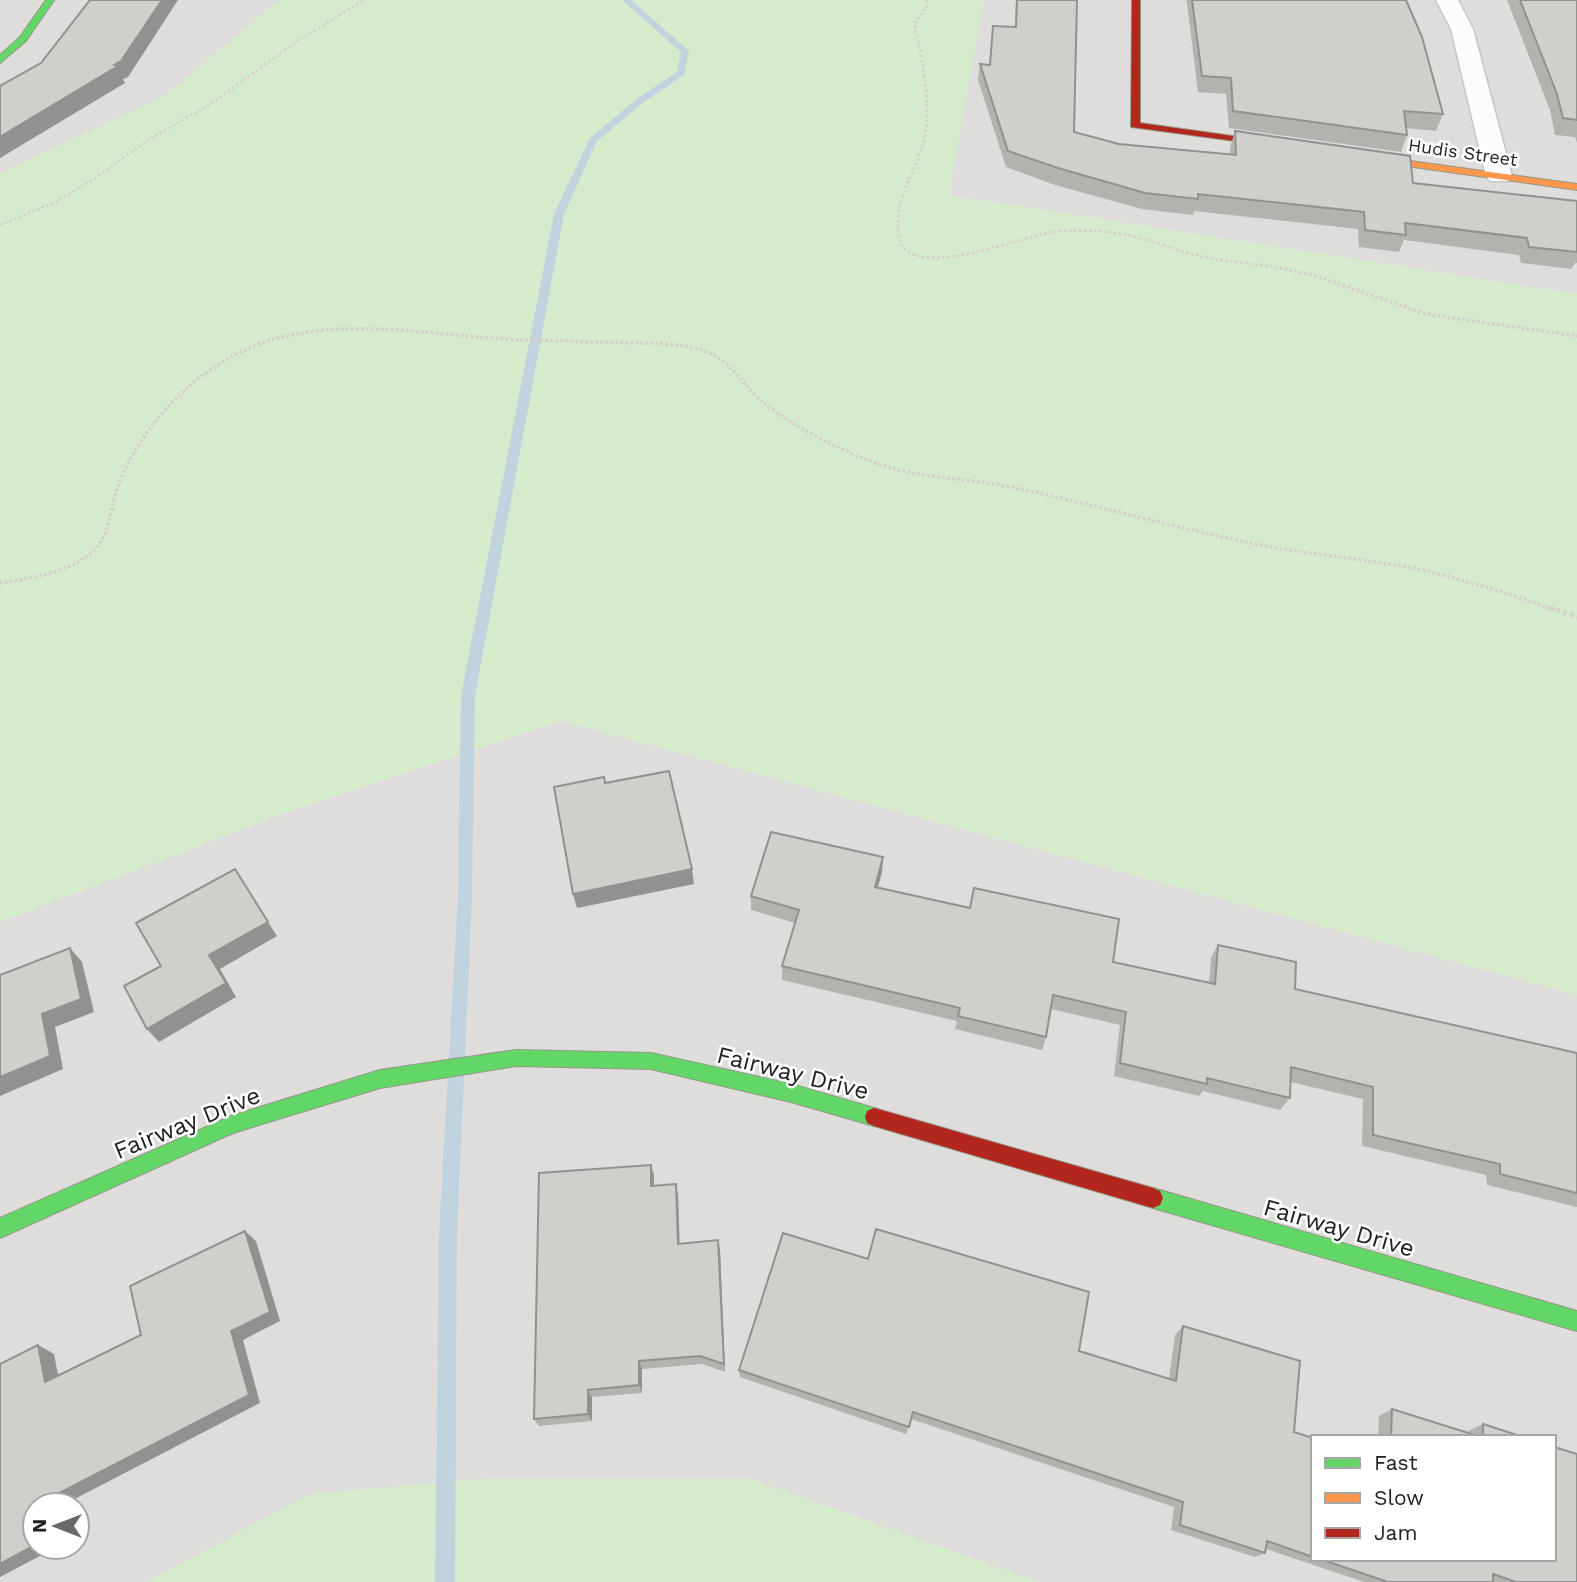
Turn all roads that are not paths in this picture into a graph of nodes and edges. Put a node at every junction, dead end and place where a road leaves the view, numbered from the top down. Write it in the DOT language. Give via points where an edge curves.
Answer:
graph roads {
  1 [pos="50,0"];
  2 [pos="1136,0"];
  3 [pos="1447,0"];
  4 [pos="0,60"];
  5 [pos="1297,148"];
  6 [pos="1338,153"];
  7 [pos="1499,176"];
  8 [pos="1577,187"];
  9 [pos="0,1228"];
  10 [pos="1577,1321"];
  1 -- 4 [label="street" via="23,39"];
  2 -- 5 [label="street" via="1135,125"];
  3 -- 7 [label="street" via="1462,29"];
  6 -- 7 [label="street, Hudis Street"];
  7 -- 8 [label="street, Hudis Street"];
  9 -- 10 [label="street, Fairway Drive" via="230,1125 380,1079 516,1058 652,1061 791,1093"];
}
